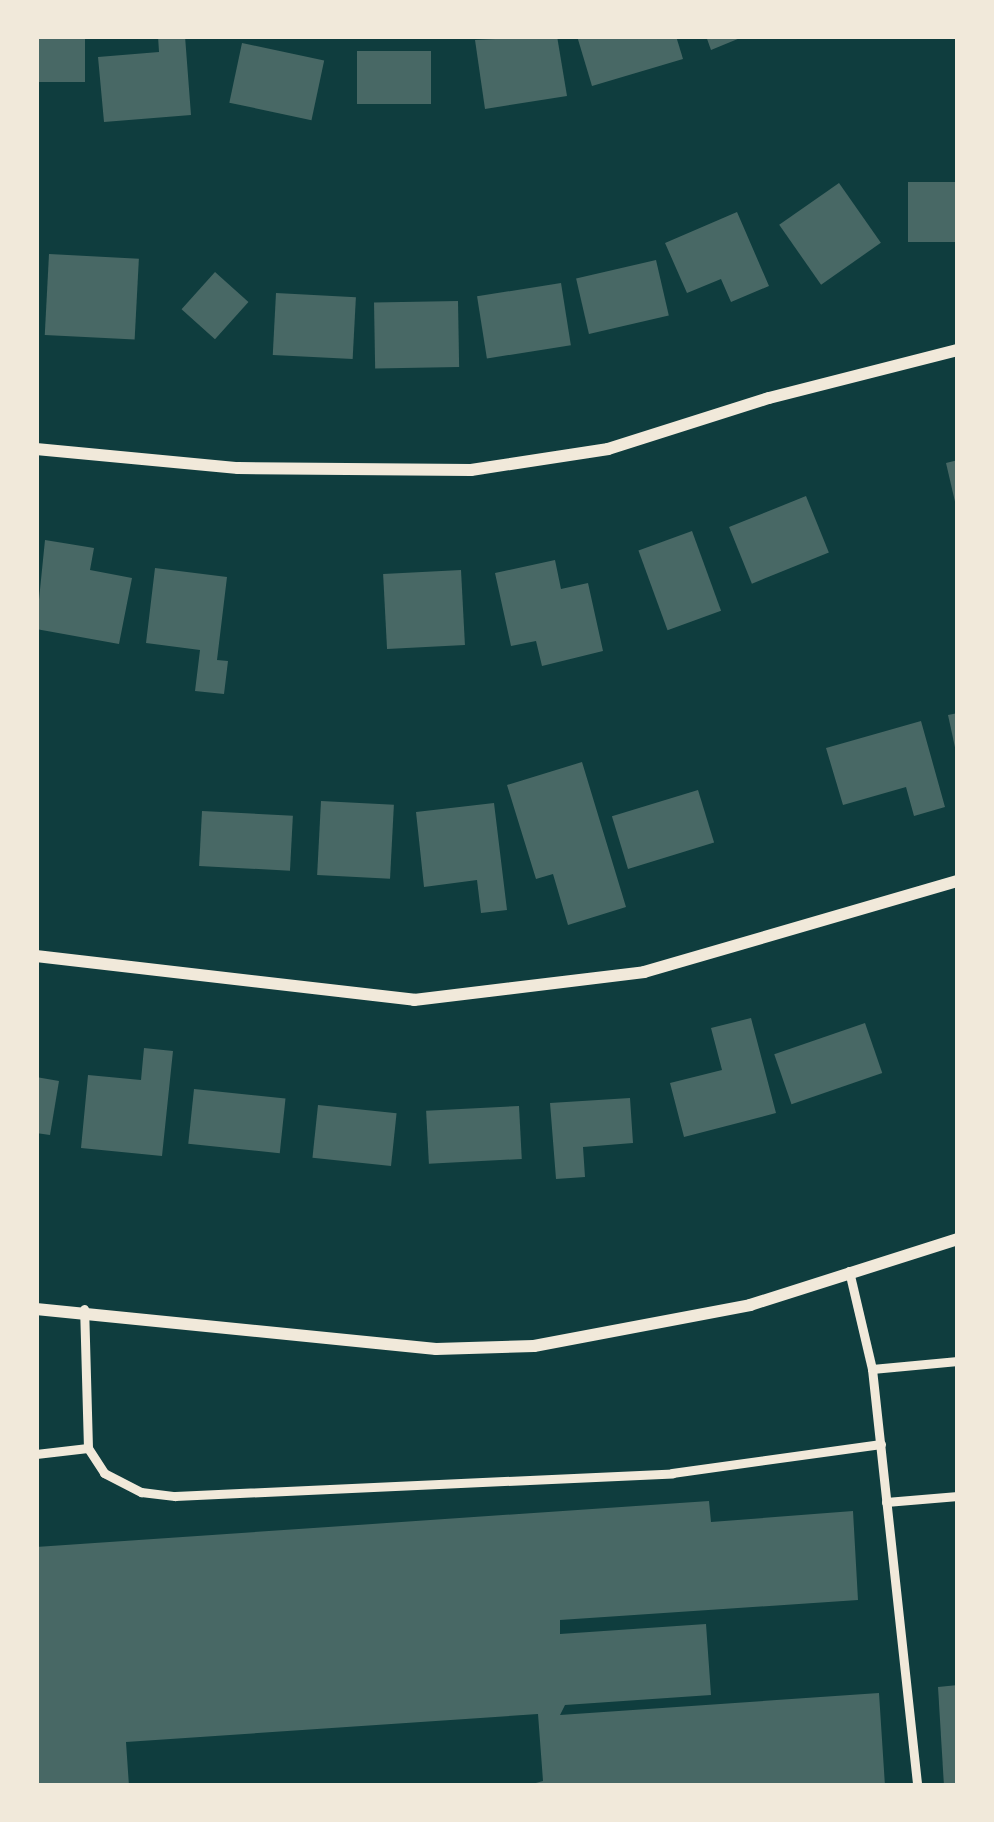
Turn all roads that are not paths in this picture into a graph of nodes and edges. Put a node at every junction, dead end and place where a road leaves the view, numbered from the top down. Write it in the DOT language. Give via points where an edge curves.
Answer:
graph roads {
  1 [pos="958,350"];
  2 [pos="36,449"];
  3 [pos="958,881"];
  4 [pos="36,956"];
  5 [pos="958,1239"];
  6 [pos="849,1270"];
  7 [pos="36,1309"];
  8 [pos="84,1309"];
  9 [pos="958,1360"];
  10 [pos="872,1369"];
  11 [pos="881,1444"];
  12 [pos="88,1448"];
  13 [pos="36,1454"];
  14 [pos="958,1496"];
  15 [pos="886,1502"];
  16 [pos="917,1786"];
  1 -- 2 [label="street" via="608,449 471,470 238,468"];
  3 -- 4 [label="street" via="644,972 414,1000"];
  5 -- 6 [label="street"];
  6 -- 8 [label="street" via="750,1305 534,1346 319,1340"];
  6 -- 10 [label="lane"];
  7 -- 8 [label="street"];
  8 -- 12 [label="lane"];
  9 -- 10 [label="lane"];
  10 -- 11 [label="lane"];
  11 -- 12 [label="lane" via="672,1473 175,1496 141,1492 104,1473"];
  11 -- 15 [label="lane"];
  12 -- 13 [label="lane"];
  14 -- 15 [label="lane"];
  15 -- 16 [label="lane" via="904,1608"];
}
